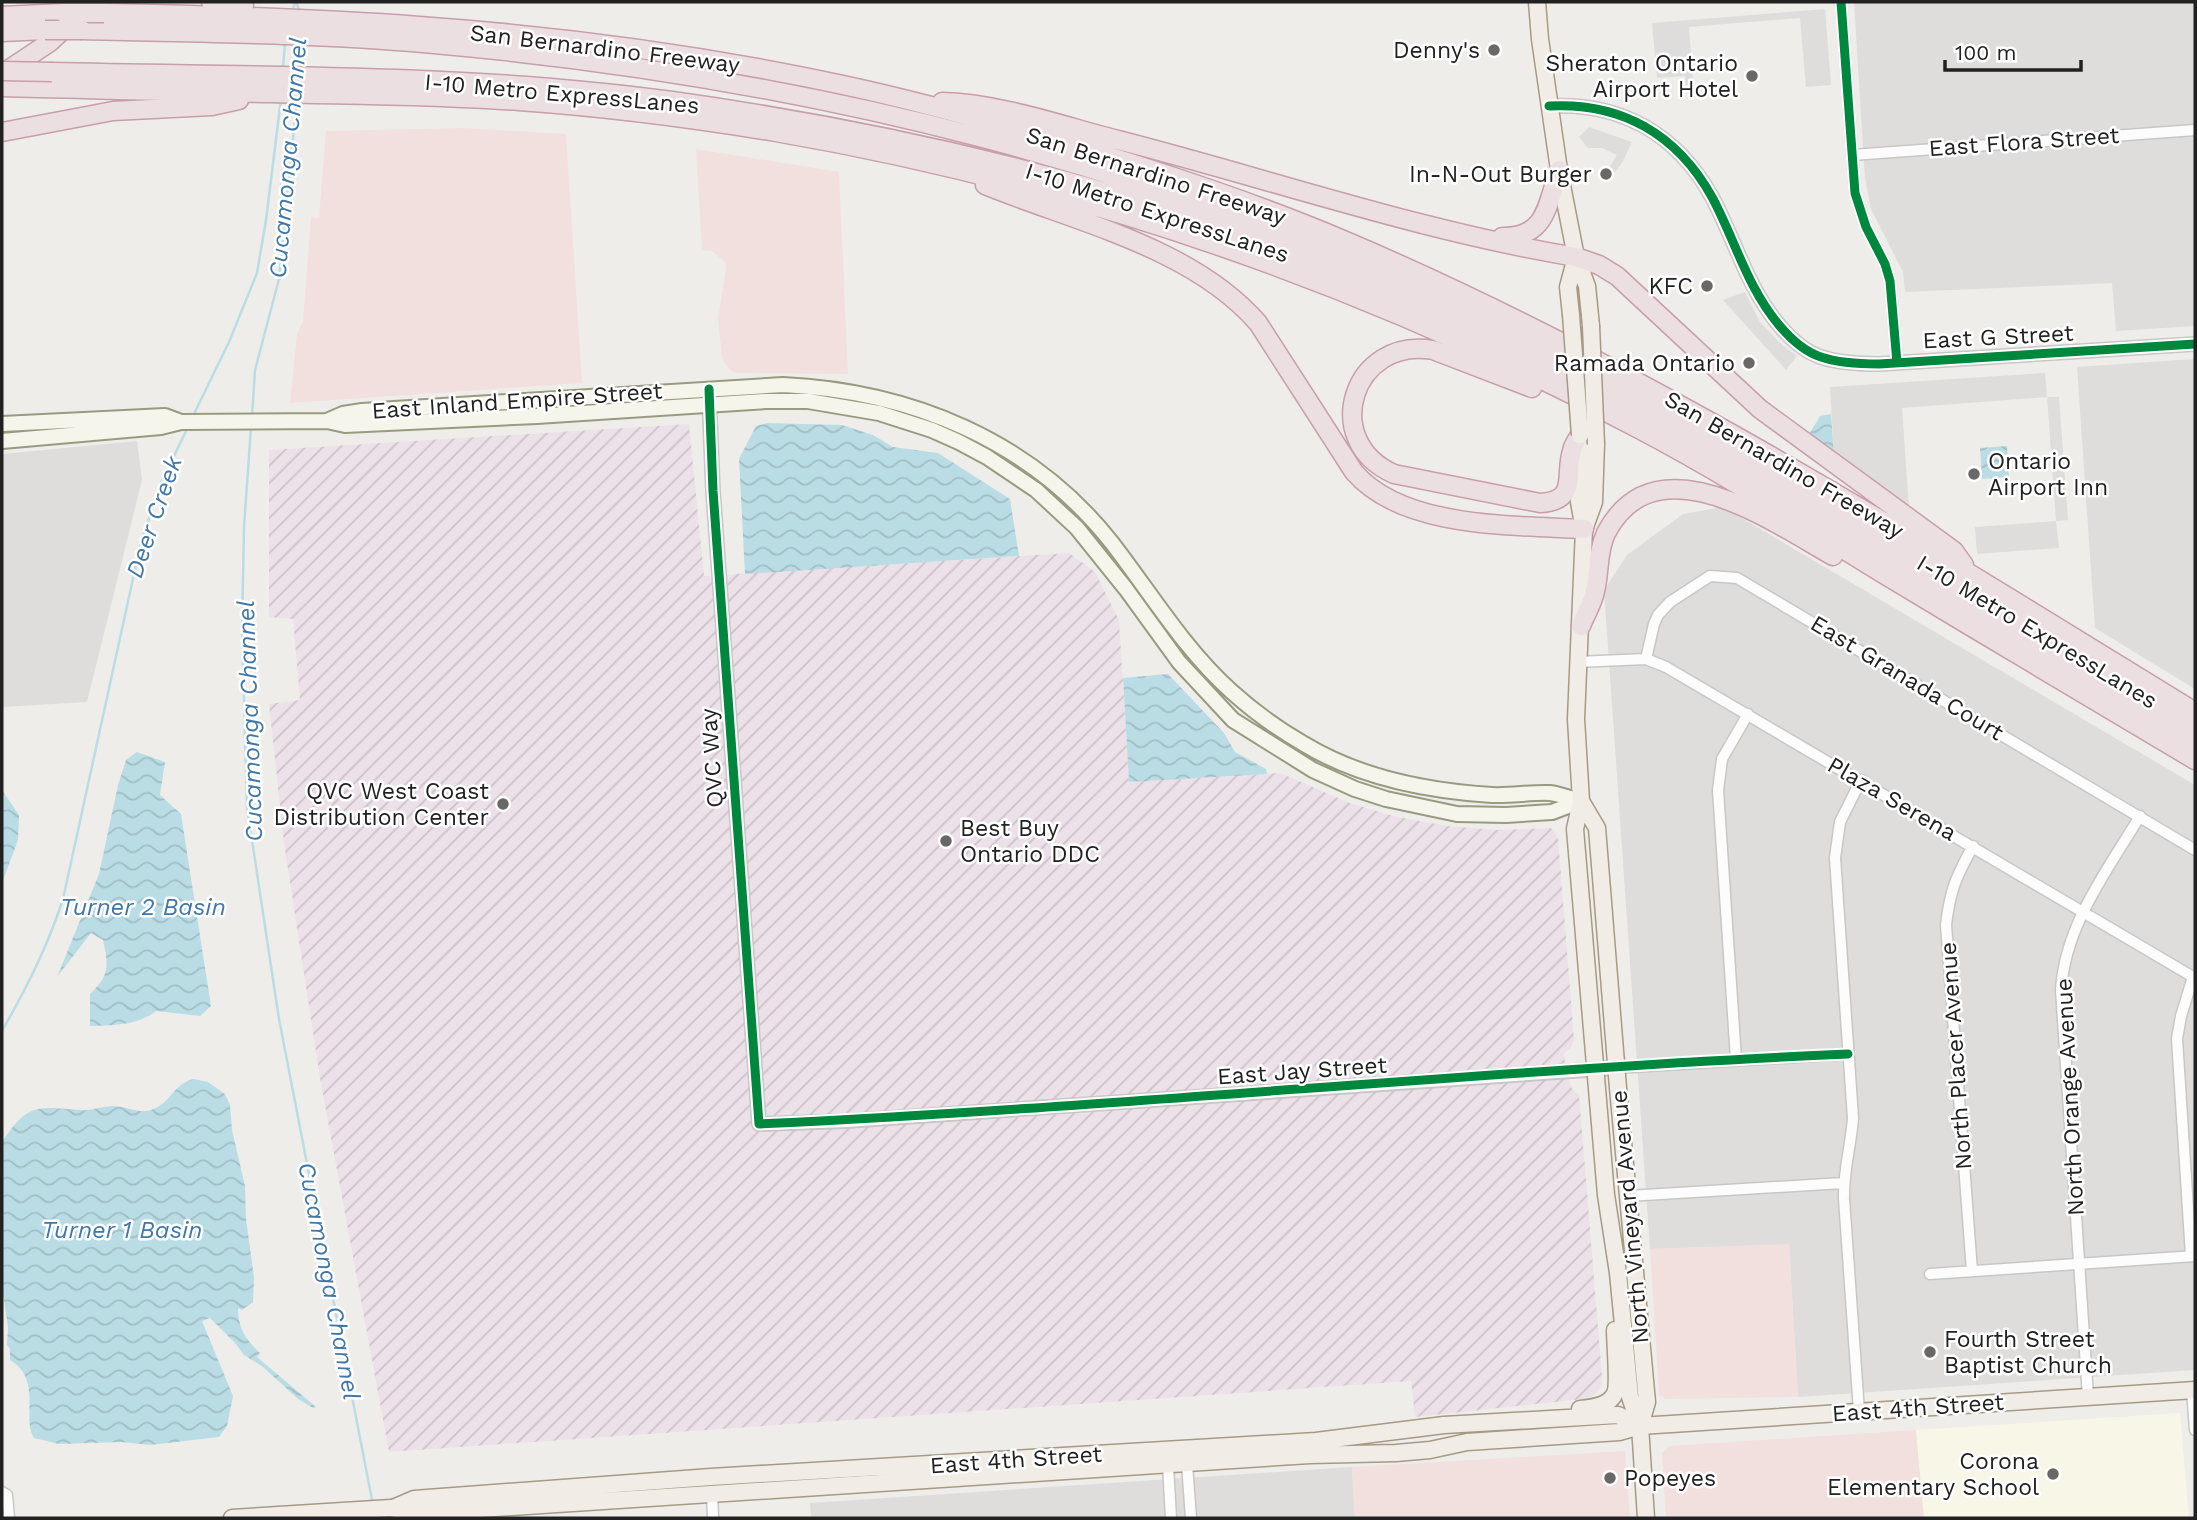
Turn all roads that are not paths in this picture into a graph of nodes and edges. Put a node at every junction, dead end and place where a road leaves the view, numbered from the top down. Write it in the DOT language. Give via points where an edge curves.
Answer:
graph roads {
  1 [pos="211,2"];
  2 [pos="1537,2"];
  3 [pos="1841,2"];
  4 [pos="98,7"];
  5 [pos="2,16"];
  6 [pos="275,19"];
  7 [pos="314,21"];
  8 [pos="2,32"];
  9 [pos="2,73"];
  10 [pos="270,85"];
  11 [pos="311,86"];
  12 [pos="2,87"];
  13 [pos="911,101"];
  14 [pos="1549,106"];
  15 [pos="2195,130"];
  16 [pos="2,132"];
  17 [pos="1852,155"];
  18 [pos="937,165"];
  19 [pos="1559,170"];
  20 [pos="1478,236"];
  21 [pos="1576,257"];
  22 [pos="2195,344"];
  23 [pos="1897,363"];
  24 [pos="709,388"];
  25 [pos="710,405"];
  26 [pos="1609,414"];
  27 [pos="327,421"];
  28 [pos="181,422"];
  29 [pos="2,424"];
  30 [pos="1588,439"];
  31 [pos="2,441"];
  32 [pos="1584,529"];
  33 [pos="1970,573"];
  34 [pos="1933,604"];
  35 [pos="1580,626"];
  36 [pos="1646,659"];
  37 [pos="1577,662"];
  38 [pos="2195,712"];
  39 [pos="1748,714"];
  40 [pos="2195,727"];
  41 [pos="2195,743"];
  42 [pos="2195,760"];
  43 [pos="1861,780"];
  44 [pos="1581,802"];
  45 [pos="2140,816"];
  46 [pos="1973,846"];
  47 [pos="2195,850"];
  48 [pos="2083,911"];
  49 [pos="2194,978"];
  50 [pos="1848,1055"];
  51 [pos="1737,1059"];
  52 [pos="1616,1068"];
  53 [pos="1595,1070"];
  54 [pos="759,1124"];
  55 [pos="1843,1183"];
  56 [pos="1606,1195"];
  57 [pos="1628,1196"];
  58 [pos="2193,1256"];
  59 [pos="2080,1264"];
  60 [pos="1972,1271"];
  61 [pos="1930,1274"];
  62 [pos="1636,1283"];
  63 [pos="1622,1308"];
  64 [pos="2194,1390"];
  65 [pos="2088,1397"];
  66 [pos="1859,1411"];
  67 [pos="1457,1424"];
  68 [pos="1640,1426"];
  69 [pos="2195,1430"];
  70 [pos="1187,1464"];
  71 [pos="1168,1465"];
  72 [pos="711,1477"];
  73 [pos="2,1492"];
  74 [pos="712,1495"];
  75 [pos="533,1505"];
  76 [pos="9,1518"];
  77 [pos="232,1518"];
  78 [pos="713,1518"];
  79 [pos="1171,1518"];
  80 [pos="1191,1518"];
  81 [pos="1646,1518"];
  1 -- 6 [label="highway"];
  2 -- 14 [label="main road, North Vineyard Avenue"];
  3 -- 17 [label="street"];
  4 -- 5 [label="highway, San Bernardino Freeway, bridge"];
  4 -- 6 [label="highway, San Bernardino Freeway"];
  4 -- 9 [label="highway"];
  6 -- 7 [label="highway, San Bernardino Freeway"];
  6 -- 8 [label="highway, bridge"];
  7 -- 13 [label="highway, San Bernardino Freeway" via="431,27 665,54"];
  7 -- 40 [label="highway, I-10 Metro ExpressLanes" via="420,42 556,56 793,93 1021,147 1253,222 1433,297 1651,402"];
  9 -- 10 [label="highway, bridge"];
  10 -- 11 [label="highway, San Bernardino Freeway"];
  10 -- 12 [label="highway, San Bernardino Freeway"];
  10 -- 16 [label="highway" via="212,106 90,115"];
  11 -- 18 [label="highway, San Bernardino Freeway" via="586,107 774,132"];
  11 -- 41 [label="highway, I-10 Metro ExpressLanes" via="462,83 574,90 767,115 983,159 1198,221 1429,312 1656,421"];
  13 -- 20 [label="highway" via="964,102"];
  13 -- 33 [label="highway, San Bernardino Freeway" via="1182,180 1426,276 1745,439"];
  14 -- 19 [label="main road, North Vineyard Avenue"];
  14 -- 23 [label="street, East G Street" via="1606,110 1659,135 1711,196 1762,305 1788,335 1820,357 1861,364"];
  15 -- 17 [label="street, East Flora Street"];
  17 -- 23 [label="street" via="1859,211 1890,281"];
  18 -- 26 [label="highway, San Bernardino Freeway" via="1085,203 1237,251 1434,330"];
  18 -- 32 [label="highway" via="1147,247 1213,281 1258,323 1354,472 1391,502 1457,518"];
  19 -- 20 [label="highway" via="1536,227 1517,237"];
  19 -- 21 [label="main road, North Vineyard Avenue"];
  20 -- 21 [label="highway"];
  21 -- 30 [label="main road, North Vineyard Avenue, bridge" via="1587,286 1591,326"];
  21 -- 30 [label="main road, North Vineyard Avenue, bridge" via="1568,287"];
  21 -- 33 [label="highway" via="1616,276 1760,409 1955,551"];
  22 -- 23 [label="street, East G Street"];
  24 -- 25 [label="street, QVC Way"];
  24 -- 27 [label="main road, East Inland Empire Street" via="362,411"];
  24 -- 44 [label="main road, East Inland Empire Street" via="824,387 900,402 955,421 1010,451 1052,483 1110,541 1193,651 1230,691 1306,746 1375,775 1424,788 1497,795 1552,793"];
  25 -- 27 [label="main road, East Inland Empire Street" via="345,425"];
  25 -- 44 [label="main road, East Inland Empire Street" via="808,401 879,413 932,430 987,457 1036,490 1077,528 1179,662 1233,720 1313,770 1354,789 1457,814 1552,813"];
  25 -- 54 [label="street, QVC Way"];
  26 -- 30 [label="highway" via="1420,349 1395,353 1374,365 1360,381 1352,405 1357,439 1381,468 1528,502 1550,502 1564,493 1571,452"];
  26 -- 34 [label="highway, San Bernardino Freeway" via="1697,461"];
  27 -- 28 [label="main road, East Inland Empire Street"];
  28 -- 29 [label="main road" via="165,416"];
  28 -- 31 [label="main road" via="161,428"];
  30 -- 32 [label="main road, North Vineyard Avenue" via="1594,502"];
  32 -- 35 [label="main road, North Vineyard Avenue"];
  33 -- 38 [label="highway, San Bernardino Freeway"];
  34 -- 35 [label="highway" via="1883,586 1732,502 1700,490 1676,489 1649,494 1633,503 1609,528 1600,548 1595,592"];
  34 -- 42 [label="highway, San Bernardino Freeway"];
  35 -- 37 [label="main road, North Vineyard Avenue"];
  36 -- 37 [label="street, Plaza Serena"];
  36 -- 39 [label="street, Plaza Serena"];
  36 -- 45 [label="street, East Granada Court" via="1654,624 1670,602 1710,576 1737,578"];
  37 -- 44 [label="main road, North Vineyard Avenue"];
  39 -- 43 [label="street, Plaza Serena"];
  39 -- 51 [label="street" via="1722,760 1718,790"];
  43 -- 46 [label="street, Plaza Serena"];
  43 -- 50 [label="street" via="1840,822 1835,858"];
  44 -- 52 [label="main road, North Vineyard Avenue" via="1597,828"];
  44 -- 53 [label="main road, North Vineyard Avenue" via="1575,829"];
  45 -- 47 [label="street, East Granada Court"];
  45 -- 48 [label="street, North Orange Avenue"];
  46 -- 48 [label="street, Plaza Serena"];
  46 -- 60 [label="street, North Placer Avenue" via="1954,879 1946,925"];
  48 -- 49 [label="street, Plaza Serena"];
  48 -- 59 [label="street, North Orange Avenue" via="2066,956 2061,990"];
  49 -- 58 [label="street" via="2176,1039"];
  50 -- 51 [label="street, East Jay Street"];
  50 -- 55 [label="street" via="1852,1131"];
  51 -- 52 [label="street, East Jay Street"];
  52 -- 53 [label="street, East Jay Street"];
  52 -- 57 [label="main road, North Vineyard Avenue"];
  53 -- 54 [label="street, East Jay Street"];
  53 -- 56 [label="main road, North Vineyard Avenue"];
  55 -- 57 [label="street"];
  55 -- 66 [label="street"];
  56 -- 62 [label="main road" via="1618,1212 1626,1269"];
  56 -- 63 [label="main road, North Vineyard Avenue"];
  57 -- 62 [label="main road, North Vineyard Avenue"];
  58 -- 59 [label="street"];
  59 -- 60 [label="street"];
  59 -- 65 [label="street, North Orange Avenue"];
  60 -- 61 [label="street"];
  62 -- 68 [label="main road, North Vineyard Avenue" via="1647,1402"];
  63 -- 67 [label="main road" via="1615,1324 1616,1392 1609,1401 1595,1408 1476,1416"];
  63 -- 68 [label="main road, North Vineyard Avenue" via="1630,1397"];
  64 -- 65 [label="main road, East 4th Street"];
  64 -- 69 [label="street"];
  65 -- 66 [label="main road, East 4th Street"];
  66 -- 68 [label="main road, East 4th Street"];
  67 -- 68 [label="main road, East 4th Street" via="1618,1415"];
  67 -- 72 [label="main road, East 4th Street" via="1316,1441"];
  68 -- 70 [label="main road, East 4th Street" via="1619,1432 1467,1442 1430,1450"];
  68 -- 81 [label="main road, North Vineyard Avenue"];
  70 -- 71 [label="main road, East 4th Street"];
  70 -- 80 [label="street"];
  71 -- 74 [label="main road, East 4th Street"];
  71 -- 79 [label="street"];
  72 -- 74 [label="street"];
  72 -- 75 [label="main road, East 4th Street"];
  73 -- 76 [label="street"];
  74 -- 75 [label="main road, East 4th Street"];
  74 -- 78 [label="street"];
  75 -- 77 [label="main road, East 4th Street" via="414,1499 391,1508"];
}
